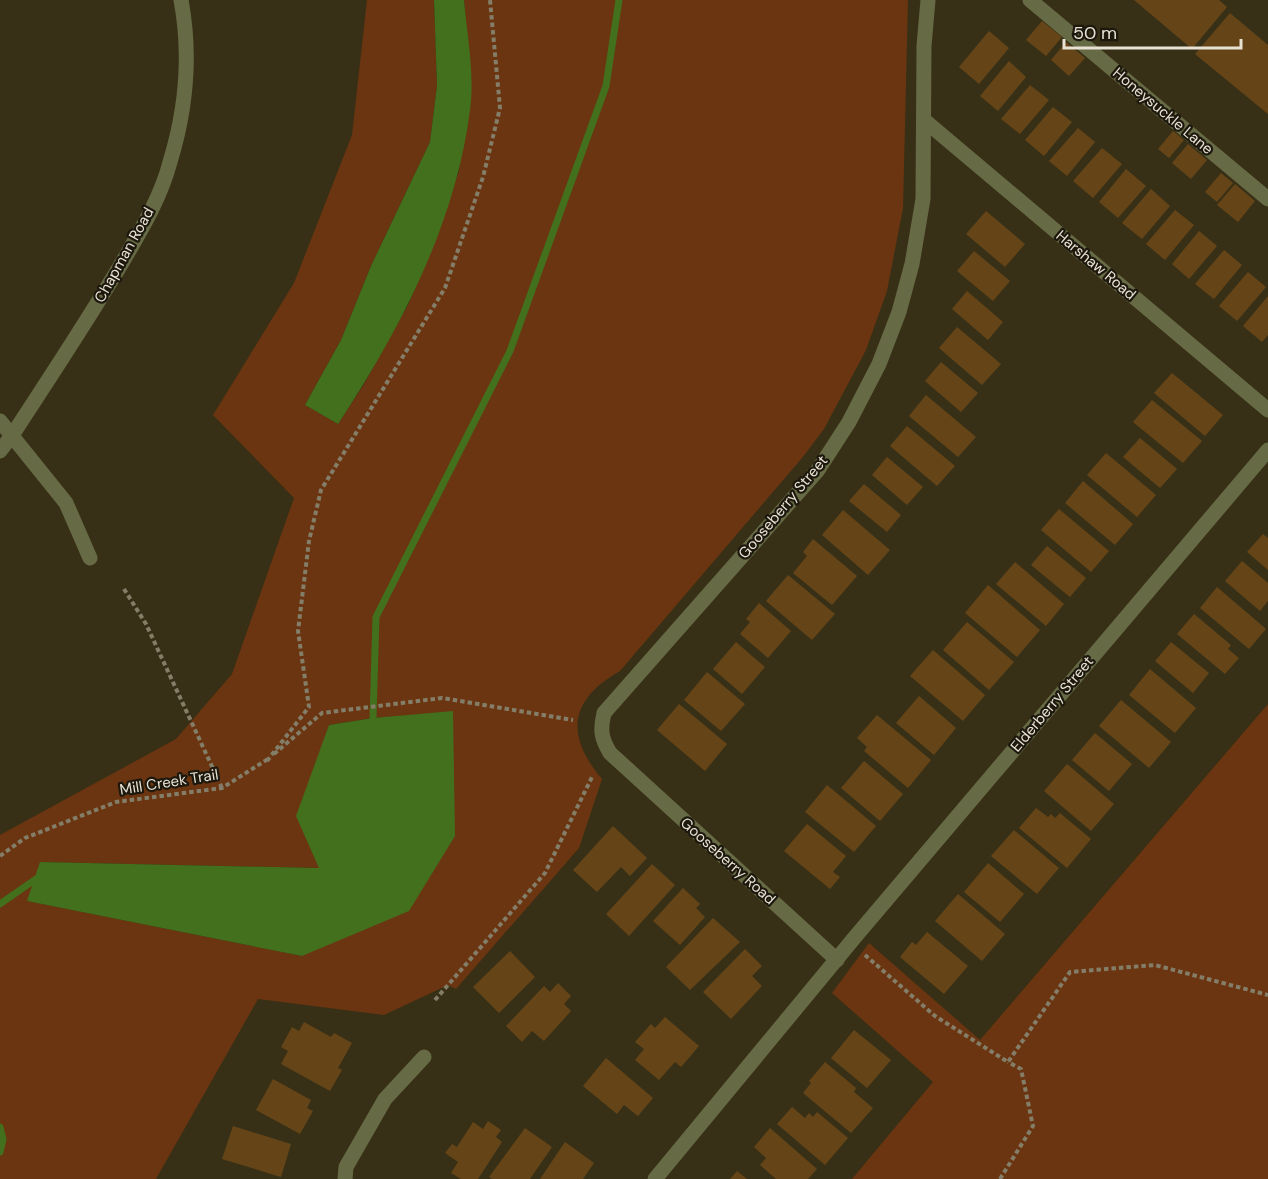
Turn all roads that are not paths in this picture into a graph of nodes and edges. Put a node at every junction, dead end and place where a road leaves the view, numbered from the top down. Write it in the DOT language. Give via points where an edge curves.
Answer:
graph roads {
  1 [pos="181,0"];
  2 [pos="928,0"];
  3 [pos="1030,0"];
  4 [pos="924,120"];
  5 [pos="1268,199"];
  6 [pos="1268,410"];
  7 [pos="0,421"];
  8 [pos="13,434"];
  9 [pos="1268,450"];
  10 [pos="0,451"];
  11 [pos="90,558"];
  12 [pos="619,762"];
  13 [pos="837,960"];
  14 [pos="424,1057"];
  15 [pos="345,1179"];
  16 [pos="655,1179"];
  1 -- 8 [label="street, Chapman Road" via="187,62 170,164 138,234"];
  2 -- 4 [label="street, Gooseberry Street"];
  3 -- 5 [label="street, Honeysuckle Lane"];
  4 -- 6 [label="street, Harshaw Road"];
  4 -- 12 [label="street, Gooseberry Street" via="923,199 912,264 879,364 818,470 604,713 601,739"];
  7 -- 8 [label="street"];
  8 -- 10 [label="street, Chapman Road"];
  8 -- 11 [label="street" via="66,503"];
  9 -- 13 [label="street, Elderberry Street"];
  12 -- 13 [label="street, Gooseberry Road"];
  13 -- 16 [label="street, Elderberry Street"];
  14 -- 15 [label="street" via="385,1098 345,1167"];
}
